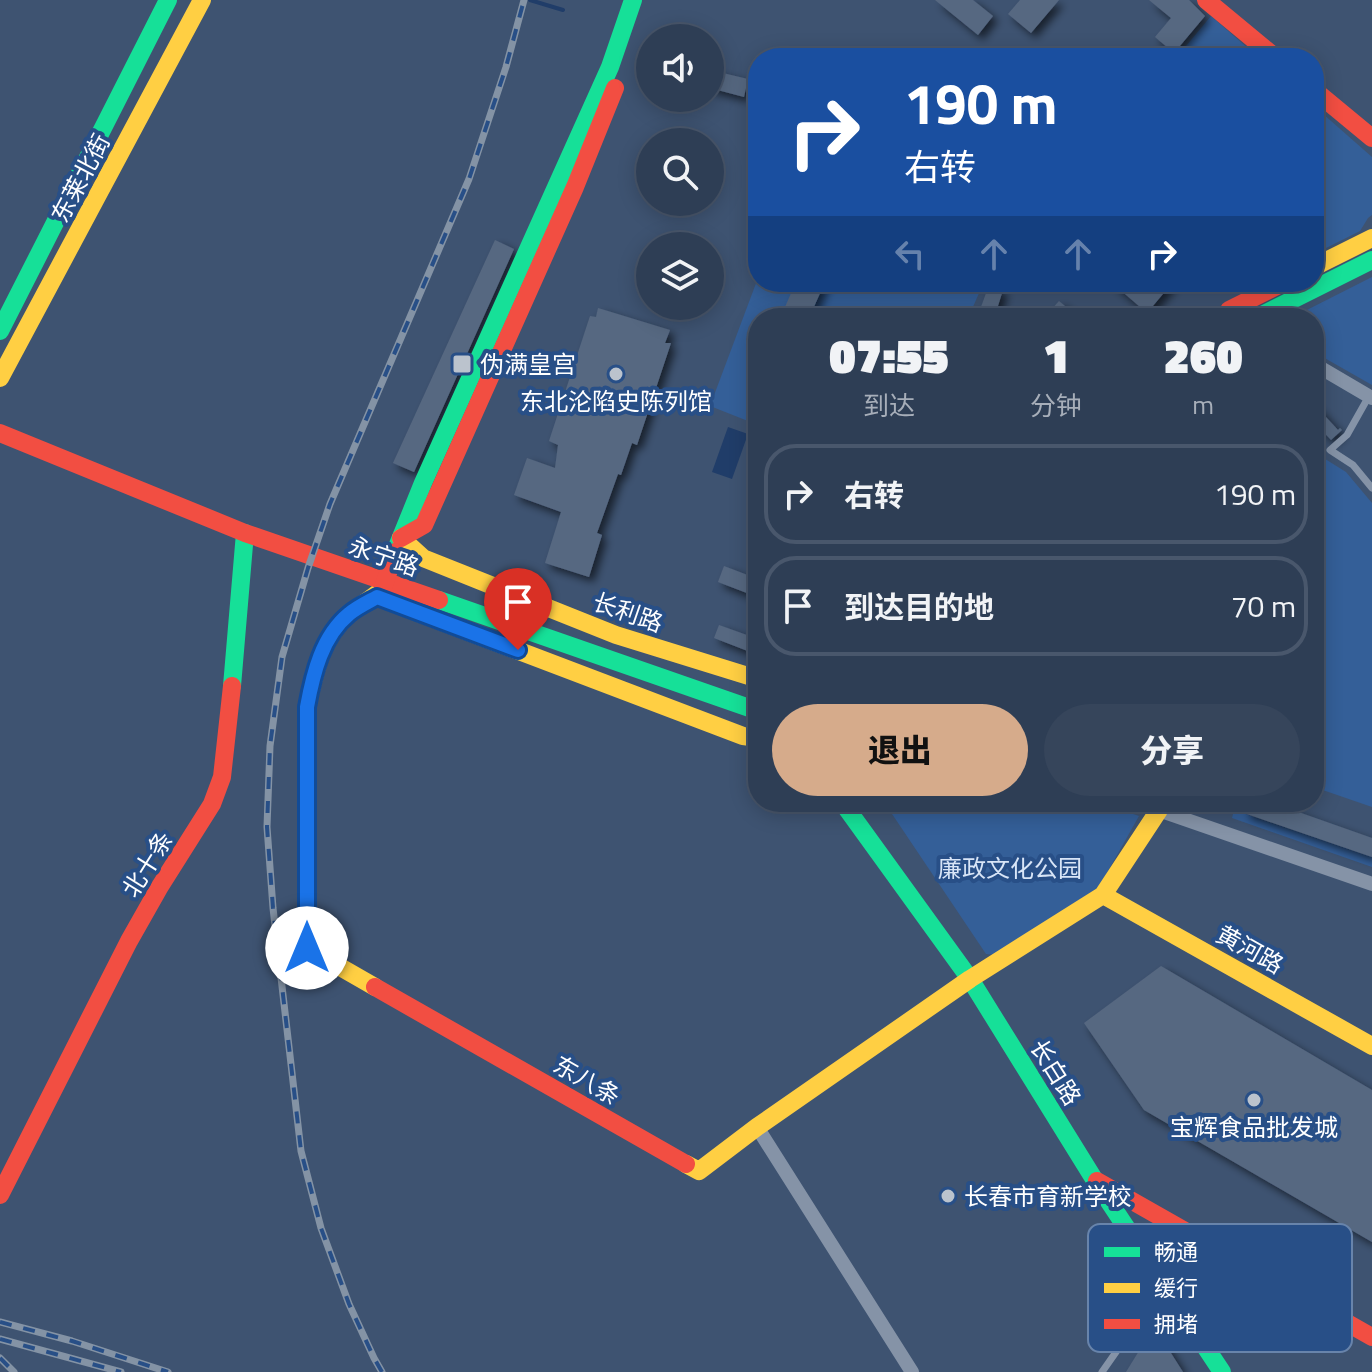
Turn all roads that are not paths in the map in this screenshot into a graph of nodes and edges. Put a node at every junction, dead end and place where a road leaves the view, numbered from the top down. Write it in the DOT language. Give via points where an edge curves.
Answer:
graph roads {
  1 [pos="168,0"];
  2 [pos="202,0"];
  3 [pos="633,0"];
  4 [pos="643,0"];
  5 [pos="1206,0"];
  6 [pos="1264,48"];
  7 [pos="1324,98"];
  8 [pos="1372,138"];
  9 [pos="1372,238"];
  10 [pos="1372,260"];
  11 [pos="1324,262"];
  12 [pos="1324,284"];
  13 [pos="1268,292"];
  14 [pos="1308,292"];
  15 [pos="1242,308"];
  16 [pos="1276,308"];
  17 [pos="0,331"];
  18 [pos="1324,370"];
  19 [pos="0,378"];
  20 [pos="1370,397"];
  21 [pos="0,433"];
  22 [pos="1372,488"];
  23 [pos="245,533"];
  24 [pos="398,545"];
  25 [pos="380,592"];
  26 [pos="748,676"];
  27 [pos="748,708"];
  28 [pos="748,737"];
  29 [pos="849,812"];
  30 [pos="1158,812"];
  31 [pos="1165,812"];
  32 [pos="1372,884"];
  33 [pos="1103,895"];
  34 [pos="970,979"];
  35 [pos="1372,1046"];
  36 [pos="757,1127"];
  37 [pos="1094,1179"];
  38 [pos="0,1195"];
  39 [pos="1123,1224"];
  40 [pos="1173,1224"];
  41 [pos="1352,1326"];
  42 [pos="1372,1337"];
  43 [pos="1116,1352"];
  44 [pos="1208,1352"];
  45 [pos="912,1372"];
  46 [pos="1102,1372"];
  47 [pos="1222,1372"];
  1 -- 17 [label="street, 东莱北街"];
  2 -- 19 [label="street, 东莱北街"];
  3 -- 24 [label="street" via="610,67"];
  4 -- 24 [label="street" via="623,68 575,187 424,525"];
  5 -- 6 [label="street"];
  7 -- 8 [label="street"];
  9 -- 11 [label="street"];
  10 -- 12 [label="street"];
  13 -- 15 [label="street"];
  14 -- 16 [label="street"];
  18 -- 20 [label="street"];
  20 -- 22 [label="lane" via="1347,435 1330,450 1353,465"];
  21 -- 23 [label="street, 永宁路"];
  23 -- 27 [label="street, 永宁路"];
  23 -- 38 [label="street, 北十条" via="222,777 212,804 129,941"];
  24 -- 25 [label="street, bridge"];
  24 -- 26 [label="street, 长利路" via="616,635"];
  25 -- 28 [label="street"];
  25 -- 36 [label="street, 东八条" via="335,630 312,679 307,707 307,948 699,1171"];
  29 -- 34 [label="street, 长白路"];
  30 -- 33 [label="street, 东八条"];
  31 -- 32 [label="street"];
  33 -- 34 [label="street, 东八条"];
  33 -- 35 [label="street, 黄河路"];
  34 -- 36 [label="street, 东八条"];
  34 -- 37 [label="street, 长白路"];
  36 -- 45 [label="street"];
  37 -- 39 [label="street, 长白路"];
  37 -- 40 [label="street"];
  41 -- 42 [label="street"];
  43 -- 46 [label="lane"];
  44 -- 47 [label="street, 长白路"];
}
